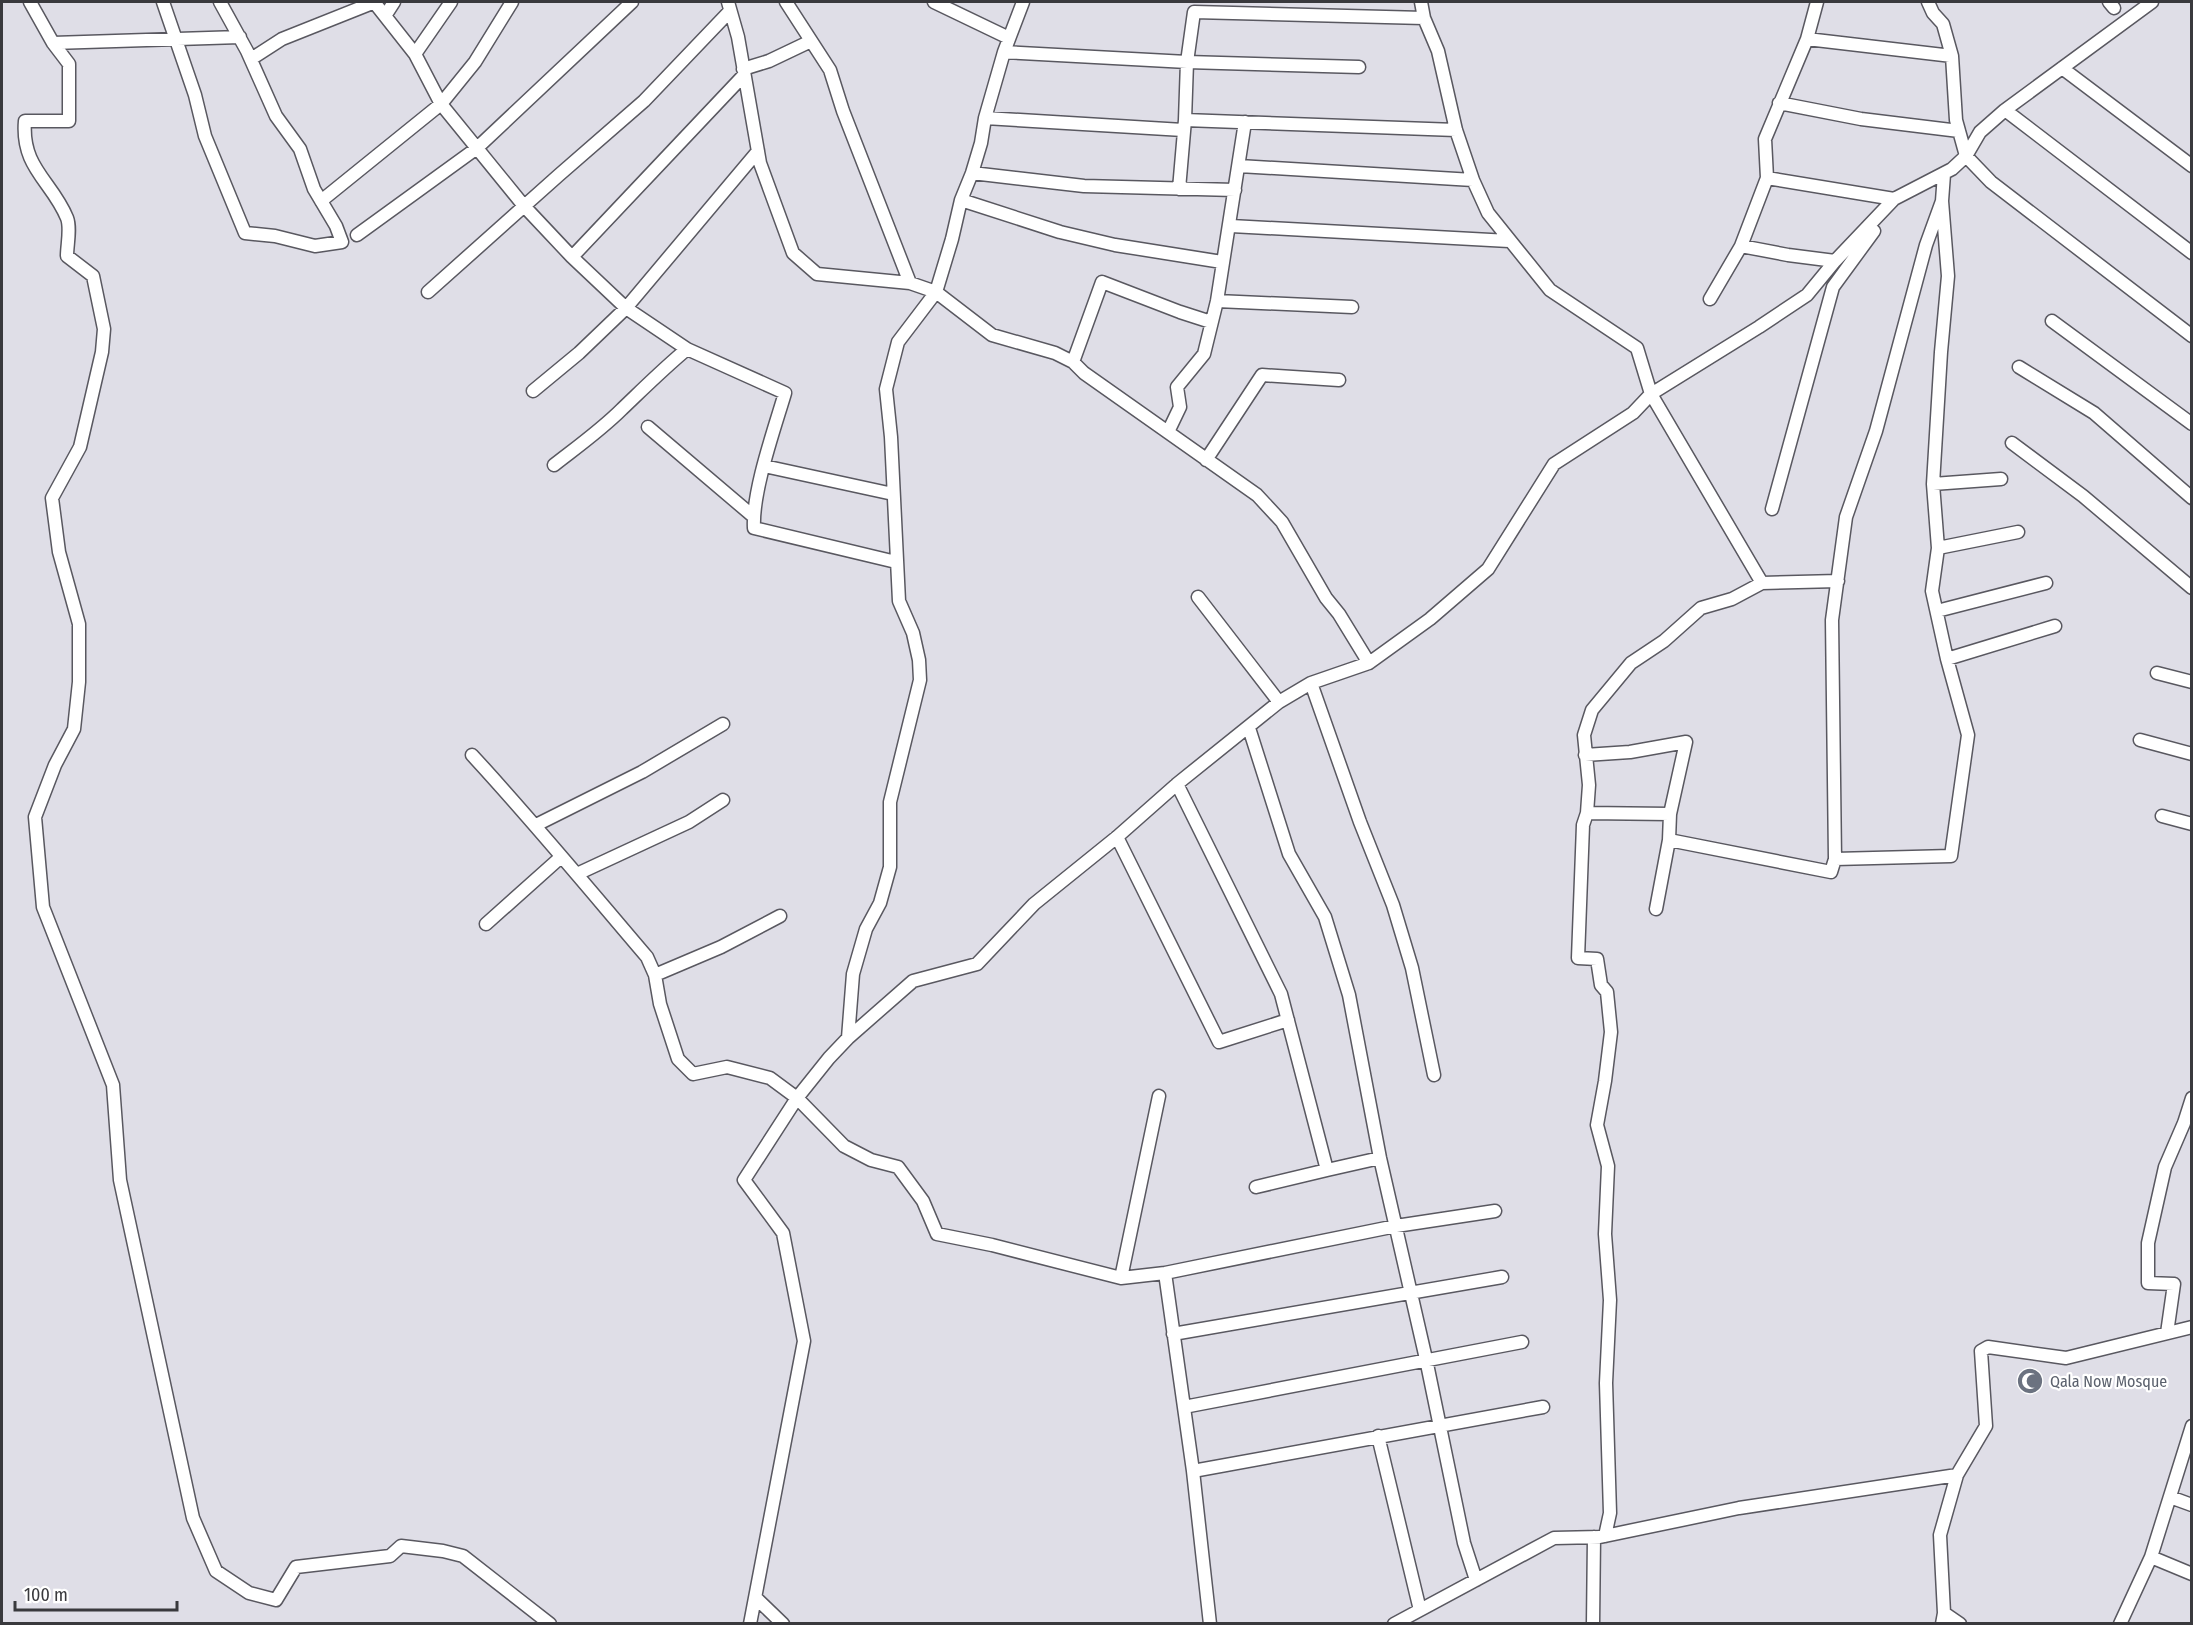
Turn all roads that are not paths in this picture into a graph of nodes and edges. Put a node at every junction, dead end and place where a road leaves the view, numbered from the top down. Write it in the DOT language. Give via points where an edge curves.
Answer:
graph roads {
  1 [pos="30,2"];
  2 [pos="163,2"];
  3 [pos="222,2"];
  4 [pos="374,2"];
  5 [pos="394,2"];
  6 [pos="451,2"];
  7 [pos="512,2"];
  8 [pos="632,2"];
  9 [pos="786,2"];
  10 [pos="934,2"];
  11 [pos="1023,2"];
  12 [pos="1421,2"];
  13 [pos="1817,2"];
  14 [pos="1928,2"];
  15 [pos="2152,2"];
  16 [pos="729,6"];
  17 [pos="385,16"];
  18 [pos="1424,18"];
  19 [pos="240,37"];
  20 [pos="1009,38"];
  21 [pos="1807,39"];
  22 [pos="175,40"];
  23 [pos="811,41"];
  24 [pos="53,43"];
  25 [pos="1004,52"];
  26 [pos="415,54"];
  27 [pos="1952,56"];
  28 [pos="251,59"];
  29 [pos="1187,62"];
  30 [pos="1359,67"];
  31 [pos="2062,68"];
  32 [pos="744,72"];
  33 [pos="1779,103"];
  34 [pos="441,104"];
  35 [pos="2005,110"];
  36 [pos="985,118"];
  37 [pos="1245,122"];
  38 [pos="1184,125"];
  39 [pos="1456,130"];
  40 [pos="1959,131"];
  41 [pos="477,148"];
  42 [pos="758,151"];
  43 [pos="1966,156"];
  44 [pos="1239,166"];
  45 [pos="2192,166"];
  46 [pos="972,173"];
  47 [pos="1767,178"];
  48 [pos="1473,180"];
  49 [pos="1943,180"];
  50 [pos="1179,189"];
  51 [pos="1235,190"];
  52 [pos="1894,199"];
  53 [pos="960,200"];
  54 [pos="321,201"];
  55 [pos="1942,201"];
  56 [pos="525,206"];
  57 [pos="1231,226"];
  58 [pos="357,235"];
  59 [pos="1509,241"];
  60 [pos="1741,246"];
  61 [pos="2192,253"];
  62 [pos="572,256"];
  63 [pos="1835,261"];
  64 [pos="1222,262"];
  65 [pos="1818,281"];
  66 [pos="910,283"];
  67 [pos="1833,287"];
  68 [pos="428,292"];
  69 [pos="936,292"];
  70 [pos="1710,299"];
  71 [pos="1217,301"];
  72 [pos="1352,307"];
  73 [pos="626,308"];
  74 [pos="2052,321"];
  75 [pos="1211,322"];
  76 [pos="2192,336"];
  77 [pos="687,349"];
  78 [pos="1072,362"];
  79 [pos="2019,367"];
  80 [pos="1340,380"];
  81 [pos="533,391"];
  82 [pos="1651,394"];
  83 [pos="2192,424"];
  84 [pos="648,427"];
  85 [pos="1168,432"];
  86 [pos="2012,443"];
  87 [pos="1206,460"];
  88 [pos="554,465"];
  89 [pos="764,466"];
  90 [pos="2001,479"];
  91 [pos="1933,484"];
  92 [pos="893,494"];
  93 [pos="2192,498"];
  94 [pos="1772,509"];
  95 [pos="754,517"];
  96 [pos="2018,532"];
  97 [pos="1938,548"];
  98 [pos="896,562"];
  99 [pos="1838,581"];
  100 [pos="1762,583"];
  101 [pos="2046,583"];
  102 [pos="2192,588"];
  103 [pos="1198,597"];
  104 [pos="1937,611"];
  105 [pos="2055,626"];
  106 [pos="1947,659"];
  107 [pos="1369,663"];
  108 [pos="2157,673"];
  109 [pos="2192,682"];
  110 [pos="1311,683"];
  111 [pos="1279,702"];
  112 [pos="723,724"];
  113 [pos="1249,728"];
  114 [pos="2140,741"];
  115 [pos="2192,754"];
  116 [pos="472,755"];
  117 [pos="1585,755"];
  118 [pos="1177,784"];
  119 [pos="723,800"];
  120 [pos="1587,813"];
  121 [pos="1670,814"];
  122 [pos="2162,816"];
  123 [pos="2192,824"];
  124 [pos="536,825"];
  125 [pos="1117,837"];
  126 [pos="1669,840"];
  127 [pos="561,857"];
  128 [pos="1835,859"];
  129 [pos="577,874"];
  130 [pos="1656,909"];
  131 [pos="780,916"];
  132 [pos="486,924"];
  133 [pos="656,975"];
  134 [pos="1288,1020"];
  135 [pos="848,1038"];
  136 [pos="1434,1075"];
  137 [pos="1159,1096"];
  138 [pos="797,1098"];
  139 [pos="2192,1098"];
  140 [pos="2188,1124"];
  141 [pos="1380,1158"];
  142 [pos="1327,1170"];
  143 [pos="1256,1187"];
  144 [pos="1495,1211"];
  145 [pos="1396,1226"];
  146 [pos="1164,1273"];
  147 [pos="1502,1276"];
  148 [pos="1121,1278"];
  149 [pos="1411,1292"];
  150 [pos="2192,1328"];
  151 [pos="2167,1333"];
  152 [pos="1173,1334"];
  153 [pos="1522,1342"];
  154 [pos="1426,1359"];
  155 [pos="1184,1407"];
  156 [pos="1543,1407"];
  157 [pos="1439,1425"];
  158 [pos="2192,1426"];
  159 [pos="1378,1436"];
  160 [pos="1193,1471"];
  161 [pos="1957,1475"];
  162 [pos="2170,1497"];
  163 [pos="2192,1505"];
  164 [pos="1600,1536"];
  165 [pos="2151,1557"];
  166 [pos="2192,1574"];
  167 [pos="1476,1580"];
  168 [pos="756,1598"];
  169 [pos="1420,1610"];
  170 [pos="1943,1618"];
  171 [pos="550,1623"];
  172 [pos="750,1623"];
  173 [pos="783,1623"];
  174 [pos="1210,1623"];
  175 [pos="1394,1623"];
  176 [pos="1593,1623"];
  177 [pos="1960,1623"];
  178 [pos="2120,1623"];
  1 -- 24 [label="street"];
  2 -- 22 [label="street"];
  3 -- 19 [label="street"];
  4 -- 17 [label="street"];
  4 -- 28 [label="street" via="282,39"];
  5 -- 17 [label="street"];
  6 -- 26 [label="street"];
  7 -- 34 [label="street" via="475,62"];
  8 -- 41 [label="street"];
  9 -- 23 [label="street"];
  10 -- 20 [label="street"];
  11 -- 20 [label="street"];
  12 -- 18 [label="street"];
  13 -- 21 [label="street"];
  14 -- 27 [label="street" via="1943,24"];
  15 -- 31 [label="street"];
  16 -- 32 [label="street"];
  16 -- 56 [label="street" via="644,102"];
  17 -- 26 [label="street"];
  18 -- 29 [label="street" via="1197,10 1192,15"];
  18 -- 39 [label="street" via="1438,51"];
  19 -- 22 [label="street"];
  19 -- 28 [label="street"];
  20 -- 25 [label="street"];
  21 -- 27 [label="street"];
  21 -- 33 [label="street"];
  22 -- 24 [label="street"];
  22 -- 54 [label="street" via="205,136 245,233 315,246 342,242"];
  23 -- 32 [label="street"];
  23 -- 66 [label="street" via="830,70"];
  24 -- 171 [label="street" via="69,64 69,121 25,121 24,136 32,165 68,220 67,256 93,276 104,329 80,447 52,498 59,552 79,624 79,682 74,729 35,817 43,907 113,1085 120,1180 193,1518 216,1571 249,1593 276,1600 296,1567 390,1556 401,1546 463,1556"];
  25 -- 29 [label="street"];
  25 -- 36 [label="street"];
  26 -- 34 [label="street"];
  27 -- 40 [label="street"];
  28 -- 54 [label="street" via="276,116 300,149"];
  29 -- 30 [label="street"];
  29 -- 38 [label="street"];
  31 -- 35 [label="street"];
  31 -- 45 [label="street"];
  32 -- 42 [label="street"];
  32 -- 62 [label="street"];
  33 -- 40 [label="street" via="1861,119"];
  33 -- 47 [label="street" via="1765,139"];
  34 -- 41 [label="street"];
  34 -- 54 [label="street"];
  35 -- 43 [label="street" via="1980,132"];
  35 -- 61 [label="street"];
  36 -- 38 [label="street"];
  36 -- 46 [label="street"];
  37 -- 38 [label="street"];
  37 -- 39 [label="street"];
  37 -- 44 [label="street"];
  38 -- 50 [label="street"];
  39 -- 48 [label="street"];
  40 -- 43 [label="street"];
  41 -- 56 [label="street"];
  41 -- 58 [label="street"];
  42 -- 66 [label="street" via="793,253 817,274"];
  42 -- 73 [label="street"];
  43 -- 49 [label="street"];
  43 -- 76 [label="street" via="1991,182"];
  44 -- 48 [label="street"];
  44 -- 51 [label="street"];
  46 -- 50 [label="street" via="1084,186"];
  46 -- 53 [label="street"];
  47 -- 52 [label="street"];
  47 -- 60 [label="street"];
  48 -- 59 [label="street" via="1488,213"];
  49 -- 52 [label="street"];
  49 -- 55 [label="street"];
  49 -- 67 [label="street" via="1908,197 1888,215"];
  50 -- 51 [label="street"];
  51 -- 57 [label="street"];
  52 -- 63 [label="street"];
  53 -- 64 [label="street" via="1060,232"];
  53 -- 69 [label="street"];
  55 -- 91 [label="street" via="1948,276"];
  55 -- 99 [label="street" via="1926,245 1876,431 1846,517"];
  56 -- 62 [label="street"];
  56 -- 68 [label="street"];
  57 -- 59 [label="street"];
  57 -- 64 [label="street"];
  59 -- 82 [label="street" via="1550,290 1637,348"];
  60 -- 63 [label="street"];
  60 -- 70 [label="street"];
  62 -- 73 [label="street"];
  63 -- 65 [label="street"];
  64 -- 71 [label="street"];
  65 -- 67 [label="street"];
  65 -- 82 [label="street" via="1807,295"];
  66 -- 69 [label="street"];
  67 -- 94 [label="street"];
  69 -- 78 [label="street" via="992,335 1055,353"];
  69 -- 92 [label="street" via="898,342 886,389"];
  71 -- 72 [label="street"];
  71 -- 75 [label="street"];
  73 -- 77 [label="street"];
  73 -- 81 [label="street"];
  74 -- 83 [label="street"];
  75 -- 78 [label="street" via="1102,282"];
  75 -- 85 [label="street" via="1204,354 1177,387 1180,407"];
  77 -- 88 [label="street" via="589,439"];
  77 -- 89 [label="street" via="784,393"];
  78 -- 85 [label="street"];
  79 -- 93 [label="street" via="2094,413"];
  80 -- 87 [label="street" via="1262,375"];
  82 -- 100 [label="street"];
  82 -- 107 [label="street" via="1633,413 1554,464 1488,569 1430,619"];
  84 -- 95 [label="street"];
  85 -- 87 [label="street"];
  86 -- 102 [label="street" via="2083,496"];
  87 -- 107 [label="street" via="1257,495 1282,522"];
  89 -- 92 [label="street"];
  89 -- 95 [label="street"];
  90 -- 91 [label="street"];
  91 -- 97 [label="street"];
  92 -- 98 [label="street"];
  95 -- 98 [label="street" via="754,528"];
  96 -- 97 [label="street"];
  97 -- 104 [label="street" via="1932,591"];
  98 -- 135 [label="street" via="899,602 913,633 920,680 890,802 890,867 853,975"];
  99 -- 100 [label="street"];
  99 -- 128 [label="street" via="1832,620"];
  100 -- 117 [label="street" via="1732,599 1701,608 1664,641 1631,663 1592,710 1584,735"];
  101 -- 104 [label="street"];
  103 -- 111 [label="street"];
  104 -- 106 [label="street"];
  105 -- 106 [label="street"];
  106 -- 128 [label="street" via="1968,735 1952,856"];
  107 -- 110 [label="street"];
  108 -- 109 [label="street"];
  110 -- 111 [label="street"];
  110 -- 136 [label="street" via="1393,905 1412,968"];
  111 -- 113 [label="street"];
  112 -- 124 [label="street" via="642,772"];
  113 -- 118 [label="street"];
  113 -- 141 [label="street" via="1289,854 1325,917 1349,995"];
  114 -- 115 [label="street"];
  116 -- 124 [label="street"];
  117 -- 120 [label="street"];
  117 -- 121 [label="street" via="1630,753 1686,742"];
  118 -- 125 [label="street"];
  118 -- 134 [label="street" via="1281,994"];
  119 -- 129 [label="street" via="689,822"];
  120 -- 121 [label="street"];
  120 -- 164 [label="street" via="1583,825 1578,958 1597,959 1601,985 1607,992 1611,1032 1597,1125 1608,1166 1605,1234 1610,1300 1606,1383 1610,1512"];
  121 -- 126 [label="street"];
  122 -- 123 [label="street"];
  124 -- 127 [label="street"];
  125 -- 134 [label="street" via="1219,1042"];
  125 -- 135 [label="street" via="1034,904 977,964 913,981"];
  126 -- 128 [label="street" via="1830,872"];
  126 -- 130 [label="street"];
  127 -- 129 [label="street"];
  127 -- 132 [label="street"];
  129 -- 133 [label="street" via="647,957"];
  131 -- 133 [label="street"];
  133 -- 138 [label="street" via="660,1004 678,1059 693,1074 727,1067 770,1078"];
  134 -- 142 [label="street"];
  135 -- 138 [label="street"];
  137 -- 148 [label="street"];
  138 -- 148 [label="street" via="844,1146 871,1160 898,1167 923,1201 937,1234"];
  138 -- 168 [label="street" via="744,1180 783,1233 804,1341"];
  139 -- 140 [label="street"];
  140 -- 151 [label="street" via="2164,1167 2148,1243 2148,1282 2174,1284"];
  141 -- 142 [label="street"];
  141 -- 145 [label="street"];
  142 -- 143 [label="street"];
  144 -- 145 [label="street"];
  145 -- 146 [label="street"];
  145 -- 149 [label="street"];
  146 -- 148 [label="street"];
  146 -- 152 [label="street"];
  147 -- 149 [label="street"];
  149 -- 152 [label="street"];
  149 -- 154 [label="street"];
  150 -- 151 [label="street"];
  151 -- 161 [label="street" via="2066,1358 1988,1347 1981,1351 1986,1426"];
  152 -- 155 [label="street"];
  153 -- 154 [label="street"];
  154 -- 155 [label="street"];
  154 -- 157 [label="street"];
  155 -- 160 [label="street"];
  156 -- 157 [label="street"];
  157 -- 159 [label="street"];
  157 -- 167 [label="street" via="1464,1544"];
  158 -- 162 [label="street"];
  159 -- 160 [label="street"];
  159 -- 169 [label="street"];
  160 -- 174 [label="street"];
  161 -- 164 [label="street" via="1739,1508"];
  161 -- 170 [label="street" via="1940,1535"];
  162 -- 163 [label="street"];
  162 -- 165 [label="street"];
  164 -- 167 [label="street" via="1554,1538"];
  164 -- 176 [label="street"];
  165 -- 166 [label="street"];
  165 -- 178 [label="street"];
  167 -- 169 [label="street"];
  168 -- 172 [label="street"];
  168 -- 173 [label="street"];
  169 -- 175 [label="street"];
  170 -- 177 [label="street"];
}
